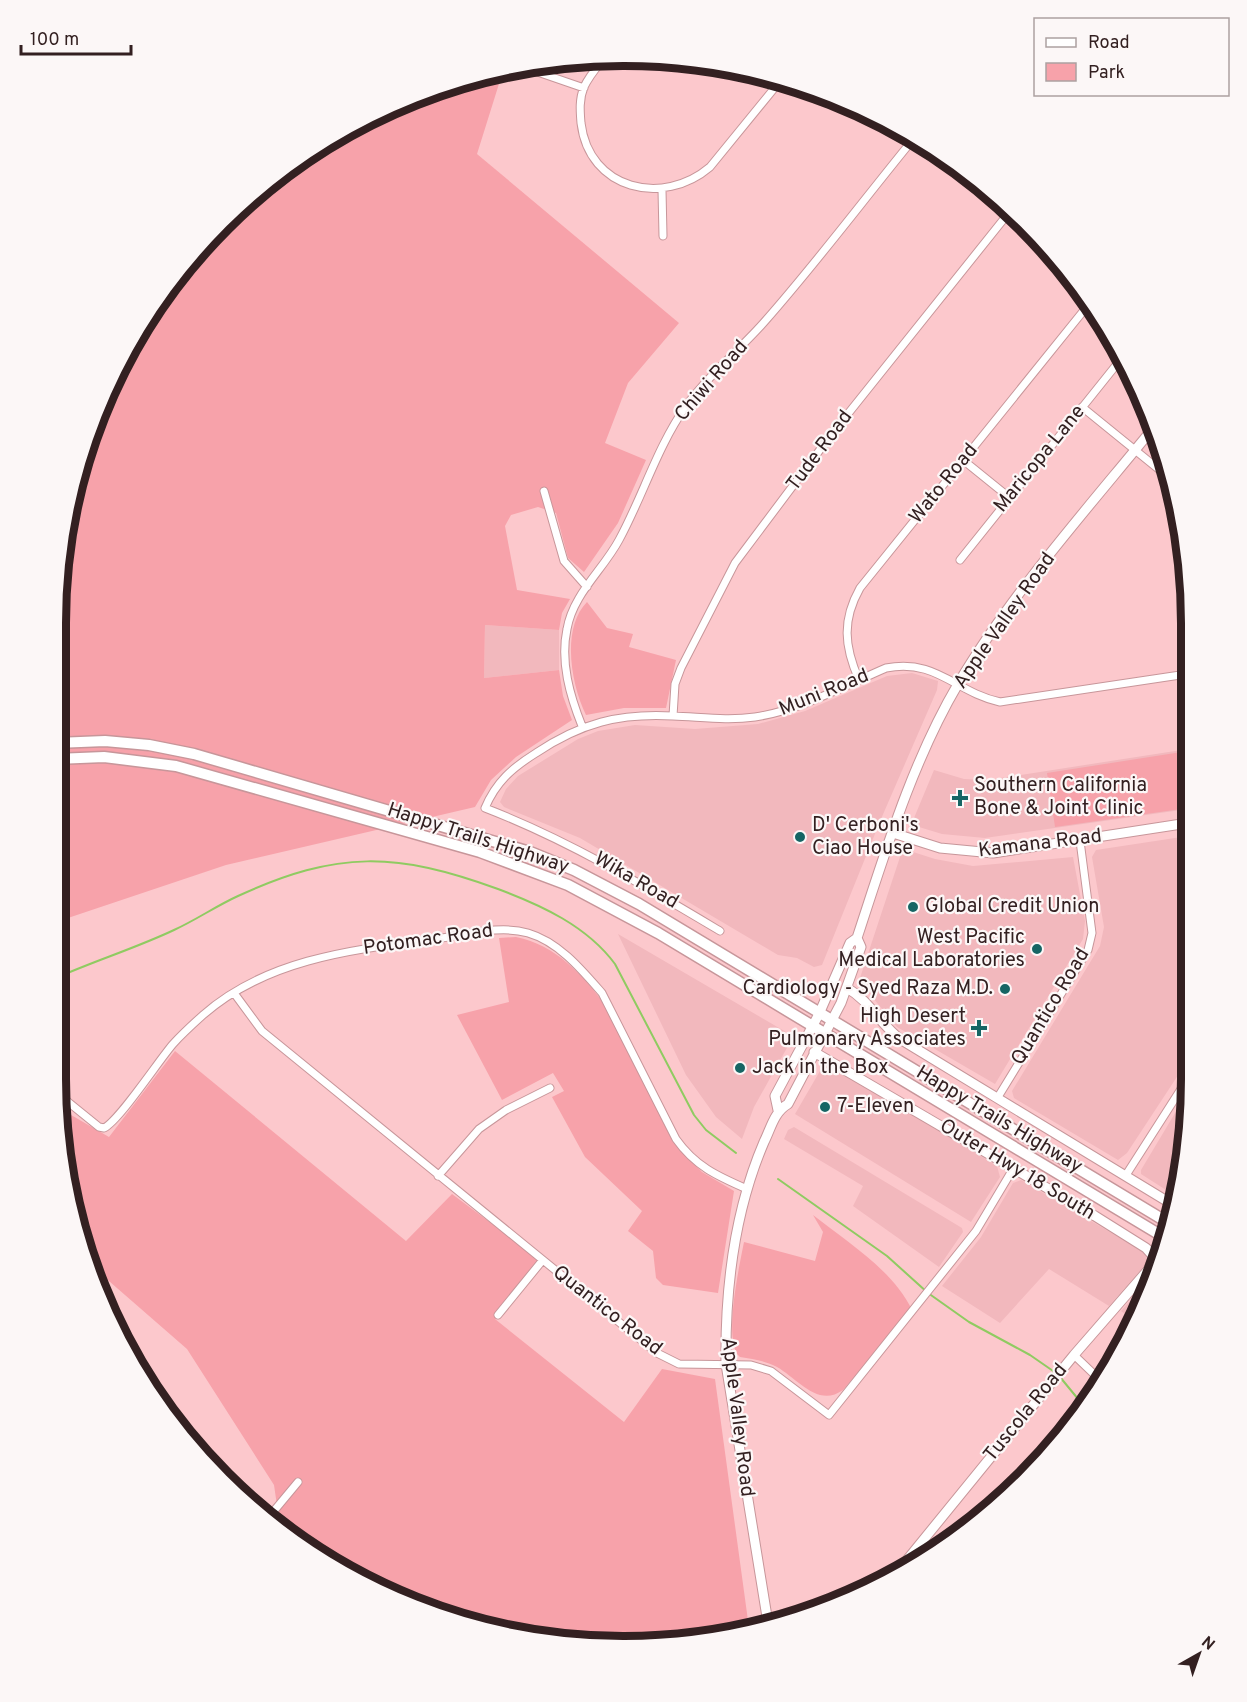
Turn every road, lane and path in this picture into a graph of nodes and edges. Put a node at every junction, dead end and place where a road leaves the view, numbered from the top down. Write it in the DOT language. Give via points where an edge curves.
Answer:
graph roads {
  1 [pos="598,67"];
  2 [pos="540,73"];
  3 [pos="775,87"];
  4 [pos="584,88"];
  5 [pos="908,145"];
  6 [pos="662,190"];
  7 [pos="1005,217"];
  8 [pos="663,236"];
  9 [pos="1084,310"];
  10 [pos="1117,364"];
  11 [pos="1082,406"];
  12 [pos="1148,434"];
  13 [pos="1135,449"];
  14 [pos="963,460"];
  15 [pos="1159,469"];
  16 [pos="544,491"];
  17 [pos="1010,498"];
  18 [pos="960,560"];
  19 [pos="586,587"];
  20 [pos="1181,675"];
  21 [pos="859,680"];
  22 [pos="958,685"];
  23 [pos="673,716"];
  24 [pos="582,726"];
  25 [pos="66,743"];
  26 [pos="66,759"];
  27 [pos="485,808"];
  28 [pos="1181,824"];
  29 [pos="893,833"];
  30 [pos="1080,841"];
  31 [pos="720,931"];
  32 [pos="857,938"];
  33 [pos="847,988"];
  34 [pos="234,993"];
  35 [pos="819,1014"];
  36 [pos="831,1021"];
  37 [pos="812,1028"];
  38 [pos="824,1035"];
  39 [pos="814,1052"];
  40 [pos="549,1088"];
  41 [pos="1181,1089"];
  42 [pos="998,1097"];
  43 [pos="67,1101"];
  44 [pos="778,1110"];
  45 [pos="1013,1169"];
  46 [pos="1126,1175"];
  47 [pos="438,1176"];
  48 [pos="747,1189"];
  49 [pos="1167,1201"];
  50 [pos="1163,1219"];
  51 [pos="1159,1234"];
  52 [pos="1152,1255"];
  53 [pos="542,1261"];
  54 [pos="1146,1272"];
  55 [pos="498,1315"];
  56 [pos="1074,1355"];
  57 [pos="726,1364"];
  58 [pos="1095,1375"];
  59 [pos="298,1482"];
  60 [pos="273,1512"];
  61 [pos="909,1557"];
  62 [pos="767,1617"];
  1 -- 4 [label="street"];
  2 -- 4 [label="street"];
  3 -- 6 [label="street" via="710,167 696,179"];
  4 -- 6 [label="street" via="580,113 585,137 597,160 615,177 634,186"];
  5 -- 19 [label="street, Chiwi Road" via="766,320 687,405 668,435 620,538"];
  6 -- 8 [label="street"];
  7 -- 23 [label="street, Tude Road" via="831,435 735,563 681,668 675,684"];
  9 -- 14 [label="street, Wato Road"];
  10 -- 11 [label="street, Maricopa Lane"];
  11 -- 13 [label="street"];
  11 -- 17 [label="street, Maricopa Lane"];
  12 -- 13 [label="street, Apple Valley Road"];
  13 -- 15 [label="street"];
  13 -- 22 [label="street, Apple Valley Road" via="1012,605"];
  14 -- 17 [label="street"];
  14 -- 21 [label="street, Wato Road" via="852,602 846,636"];
  16 -- 19 [label="street" via="564,561"];
  17 -- 18 [label="street, Maricopa Lane"];
  19 -- 24 [label="street, Chiwi Road" via="573,607 565,649 571,696"];
  20 -- 22 [label="street, Muni Road" via="1017,701 984,699"];
  21 -- 22 [label="street, Muni Road" via="886,668 914,665"];
  21 -- 23 [label="street, Muni Road" via="770,715 721,719"];
  22 -- 29 [label="street, Apple Valley Road" via="930,739"];
  23 -- 24 [label="street, Muni Road" via="636,715"];
  24 -- 27 [label="street, Muni Road" via="512,769 492,792"];
  25 -- 35 [label="main road, Happy Trails Highway" via="105,741 180,750 530,852 639,904"];
  26 -- 37 [label="main road, Happy Trails Highway" via="104,757 176,766 503,860 568,885 631,918"];
  27 -- 31 [label="street, Wika Road" via="588,853"];
  28 -- 30 [label="street, Kamana Road"];
  29 -- 30 [label="street, Kamana Road" via="940,848 969,852 993,853"];
  29 -- 32 [label="street, Apple Valley Road"];
  30 -- 42 [label="street, Quantico Road" via="1092,933 1088,950"];
  32 -- 33 [label="street, Apple Valley Road" via="861,947"];
  32 -- 35 [label="street, Apple Valley Road" via="850,943"];
  33 -- 36 [label="street, Apple Valley Road"];
  33 -- 42 [label="street" via="867,1001 884,1027 900,1039"];
  34 -- 43 [label="street, Potomac Road" via="174,1044 108,1126 99,1127"];
  34 -- 47 [label="street, Quantico Road" via="262,1031"];
  34 -- 48 [label="street, Potomac Road" via="255,979 316,958 370,947 506,929 529,933 569,957 602,993 688,1157 714,1175"];
  35 -- 36 [label="main road, Happy Trails Highway"];
  35 -- 37 [label="street, Apple Valley Road"];
  36 -- 38 [label="street, Apple Valley Road"];
  36 -- 50 [label="main road, Happy Trails Highway"];
  37 -- 38 [label="main road, Happy Trails Highway"];
  37 -- 44 [label="street, Apple Valley Road" via="775,1096"];
  38 -- 39 [label="street, Apple Valley Road"];
  38 -- 51 [label="main road, Happy Trails Highway"];
  39 -- 44 [label="street, Apple Valley Road" via="788,1104"];
  39 -- 45 [label="street, Outer Hwy 18 South"];
  40 -- 47 [label="street" via="479,1129"];
  41 -- 46 [label="street"];
  42 -- 46 [label="street"];
  44 -- 48 [label="street, Apple Valley Road"];
  45 -- 52 [label="street, Outer Hwy 18 South"];
  45 -- 57 [label="street, Quantico Road" via="977,1230 829,1415 771,1371"];
  46 -- 49 [label="street"];
  47 -- 53 [label="street, Quantico Road"];
  48 -- 57 [label="street, Apple Valley Road" via="730,1277"];
  53 -- 55 [label="street"];
  53 -- 57 [label="street, Quantico Road" via="657,1353 679,1364"];
  54 -- 56 [label="street, Tuscola Road"];
  56 -- 58 [label="street"];
  56 -- 61 [label="street, Tuscola Road"];
  57 -- 62 [label="street, Apple Valley Road"];
  59 -- 60 [label="street"];
}
